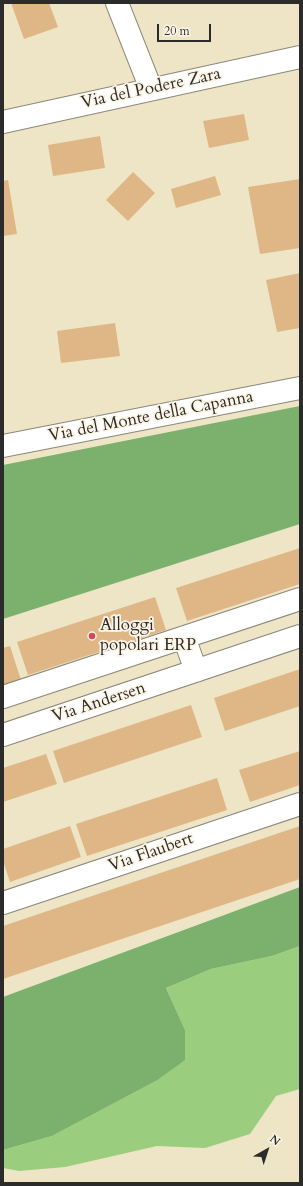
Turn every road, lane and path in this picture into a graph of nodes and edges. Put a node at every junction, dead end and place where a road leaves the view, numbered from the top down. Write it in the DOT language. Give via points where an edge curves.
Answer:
graph roads {
  1 [pos="117,3"];
  2 [pos="300,57"];
  3 [pos="151,89"];
  4 [pos="3,122"];
  5 [pos="300,388"];
  6 [pos="3,446"];
  7 [pos="300,599"];
  8 [pos="300,636"];
  9 [pos="184,637"];
  10 [pos="196,671"];
  11 [pos="3,697"];
  12 [pos="3,735"];
  13 [pos="300,804"];
  14 [pos="3,903"];
  1 -- 3 [label="street"];
  2 -- 3 [label="street, Via del Podere Zara"];
  3 -- 4 [label="street, Via del Podere Zara"];
  5 -- 6 [label="street, Via del Monte della Capanna"];
  7 -- 9 [label="street, Via Andersen"];
  8 -- 10 [label="street, Via Andersen"];
  9 -- 10 [label="street"];
  9 -- 11 [label="street, Via Andersen"];
  10 -- 12 [label="street, Via Andersen"];
  13 -- 14 [label="street, Via Flaubert"];
}
